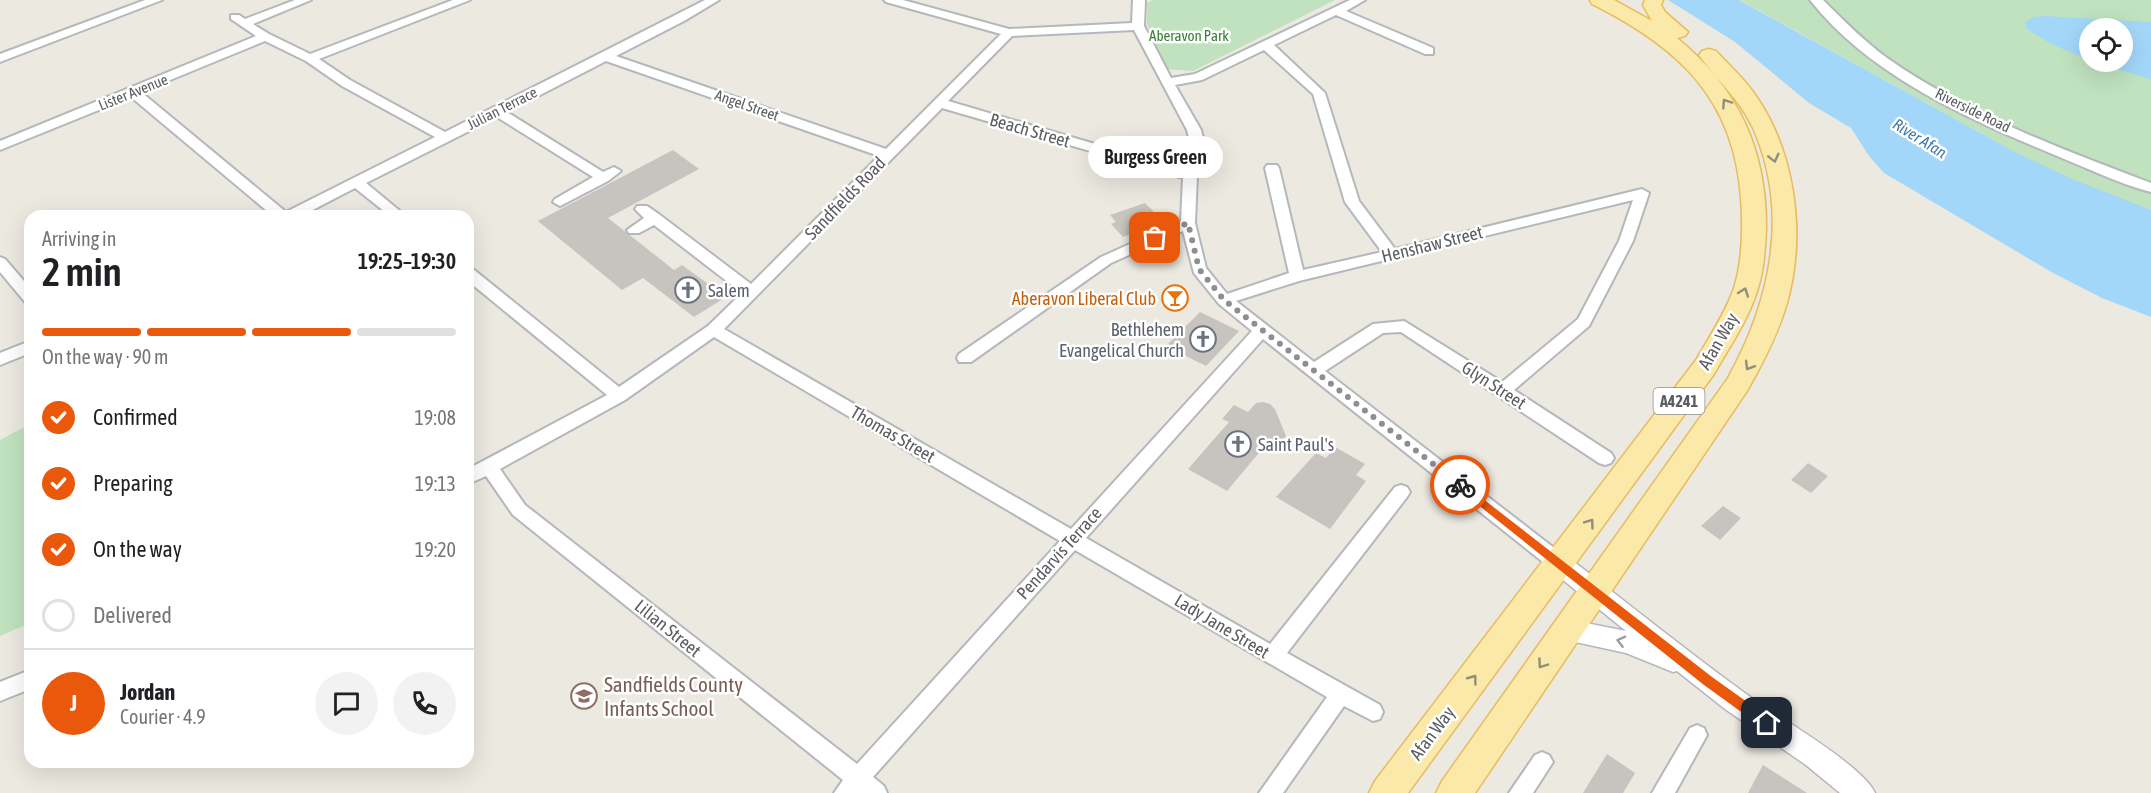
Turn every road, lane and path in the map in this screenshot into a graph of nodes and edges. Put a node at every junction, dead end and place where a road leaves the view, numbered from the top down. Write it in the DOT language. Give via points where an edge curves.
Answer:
graph roads {
  1 [pos="156,0"];
  2 [pos="305,0"];
  3 [pos="464,0"];
  4 [pos="713,0"];
  5 [pos="890,0"];
  6 [pos="1139,0"];
  7 [pos="1359,0"];
  8 [pos="1599,0"];
  9 [pos="1654,0"];
  10 [pos="1816,0"];
  11 [pos="1336,11"];
  12 [pos="1138,26"];
  13 [pos="1009,33"];
  14 [pos="265,37"];
  15 [pos="1267,46"];
  16 [pos="1429,51"];
  17 [pos="606,57"];
  18 [pos="0,58"];
  19 [pos="310,58"];
  20 [pos="1167,82"];
  21 [pos="133,92"];
  22 [pos="940,103"];
  23 [pos="497,111"];
  24 [pos="444,137"];
  25 [pos="0,146"];
  26 [pos="888,154"];
  27 [pos="1272,168"];
  28 [pos="1190,176"];
  29 [pos="356,182"];
  30 [pos="2151,188"];
  31 [pos="560,202"];
  32 [pos="642,208"];
  33 [pos="275,210"];
  34 [pos="302,210"];
  35 [pos="391,210"];
  36 [pos="655,218"];
  37 [pos="1188,223"];
  38 [pos="634,230"];
  39 [pos="1390,254"];
  40 [pos="0,262"];
  41 [pos="1296,276"];
  42 [pos="474,278"];
  43 [pos="24,291"];
  44 [pos="752,293"];
  45 [pos="1224,300"];
  46 [pos="714,330"];
  47 [pos="1262,330"];
  48 [pos="24,349"];
  49 [pos="965,358"];
  50 [pos="0,359"];
  51 [pos="1315,370"];
  52 [pos="1503,391"];
  53 [pos="619,396"];
  54 [pos="1605,458"];
  55 [pos="489,467"];
  56 [pos="474,474"];
  57 [pos="1401,492"];
  58 [pos="1072,538"];
  59 [pos="1560,564"];
  60 [pos="1596,590"];
  61 [pos="1566,630"];
  62 [pos="1273,656"];
  63 [pos="1695,671"];
  64 [pos="24,682"];
  65 [pos="0,692"];
  66 [pos="1341,694"];
  67 [pos="1373,711"];
  68 [pos="1697,735"];
  69 [pos="1542,762"];
  70 [pos="851,786"];
  71 [pos="876,793"];
  72 [pos="1270,793"];
  73 [pos="1387,793"];
  74 [pos="1454,793"];
  75 [pos="1520,793"];
  76 [pos="1663,793"];
  77 [pos="1861,793"];
  1 -- 18 [label="street"];
  2 -- 14 [label="street" via="240,20"];
  3 -- 19 [label="street"];
  4 -- 17 [label="street, Julian Terrace"];
  5 -- 13 [label="street"];
  6 -- 12 [label="street"];
  7 -- 11 [label="street"];
  59 -- 8 [label="main road, Afan Way / A4241, one-way" via="1705,367 1737,311 1749,278 1754,237 1754,182 1732,111 1703,70 1678,47"];
  9 -- 60 [label="main road, Afan Way / A4241, one-way" via="1657,15 1725,70 1758,117 1773,150 1780,183 1785,251 1779,291 1753,361"];
  10 -- 30 [label="street, Riverside Road" via="1884,61 1939,94 2008,128"];
  11 -- 15 [label="street"];
  11 -- 16 [label="street"];
  12 -- 13 [label="street"];
  12 -- 20 [label="street"];
  13 -- 22 [label="street, Sandfields Road"];
  14 -- 19 [label="street"];
  14 -- 21 [label="street, Lister Avenue"];
  15 -- 20 [label="street" via="1198,77"];
  15 -- 39 [label="street" via="1319,93 1352,202"];
  17 -- 23 [label="street, Julian Terrace"];
  17 -- 26 [label="street, Angel Street"];
  19 -- 24 [label="street" via="346,83"];
  20 -- 28 [label="street" via="1197,142"];
  21 -- 25 [label="street, Lister Avenue"];
  21 -- 33 [label="street"];
  22 -- 26 [label="street, Sandfields Road"];
  22 -- 28 [label="street, Beach Street"];
  23 -- 24 [label="street, Julian Terrace"];
  23 -- 31 [label="street" via="608,175"];
  24 -- 29 [label="street, Julian Terrace"];
  26 -- 44 [label="street, Sandfields Road"];
  27 -- 41 [label="street"];
  28 -- 37 [label="street"];
  29 -- 34 [label="street, Julian Terrace"];
  29 -- 35 [label="street"];
  32 -- 36 [label="street"];
  36 -- 38 [label="street"];
  36 -- 44 [label="street"];
  37 -- 45 [label="street" via="1199,269"];
  37 -- 49 [label="street" via="1106,260"];
  39 -- 41 [label="street, Henshaw Street"];
  39 -- 52 [label="street, Henshaw Street" via="1642,193 1626,241 1584,322"];
  40 -- 43 [label="street"];
  41 -- 45 [label="street, Henshaw Street"];
  42 -- 53 [label="street"];
  44 -- 46 [label="street, Sandfields Road"];
  45 -- 47 [label="street"];
  46 -- 53 [label="street, Sandfields Road"];
  46 -- 58 [label="street, Thomas Street"];
  47 -- 51 [label="street"];
  47 -- 58 [label="street, Pendarvis Terrace"];
  48 -- 50 [label="street"];
  51 -- 52 [label="street, Glyn Street" via="1379,328 1404,326"];
  51 -- 59 [label="street"];
  52 -- 54 [label="street, Glyn Street"];
  53 -- 55 [label="street, Sandfields Road"];
  55 -- 56 [label="street, Sandfields Road"];
  55 -- 70 [label="street, Lilian Street" via="519,510"];
  57 -- 62 [label="street"];
  58 -- 62 [label="street, Lady Jane Street"];
  58 -- 70 [label="street, Pendarvis Terrace"];
  59 -- 60 [label="street"];
  73 -- 59 [label="main road, Afan Way / A4241, one-way"];
  60 -- 61 [label="main road, Afan Way / A4241"];
  60 -- 63 [label="street"];
  63 -- 61 [label="street, one-way" via="1628,642"];
  61 -- 74 [label="main road, Afan Way / A4241, one-way"];
  62 -- 66 [label="street, Lady Jane Street"];
  63 -- 77 [label="street"];
  64 -- 65 [label="street"];
  66 -- 67 [label="street, Lady Jane Street"];
  66 -- 72 [label="street"];
  68 -- 76 [label="street"];
  69 -- 75 [label="street"];
  70 -- 71 [label="street, Lilian Street"];
}
